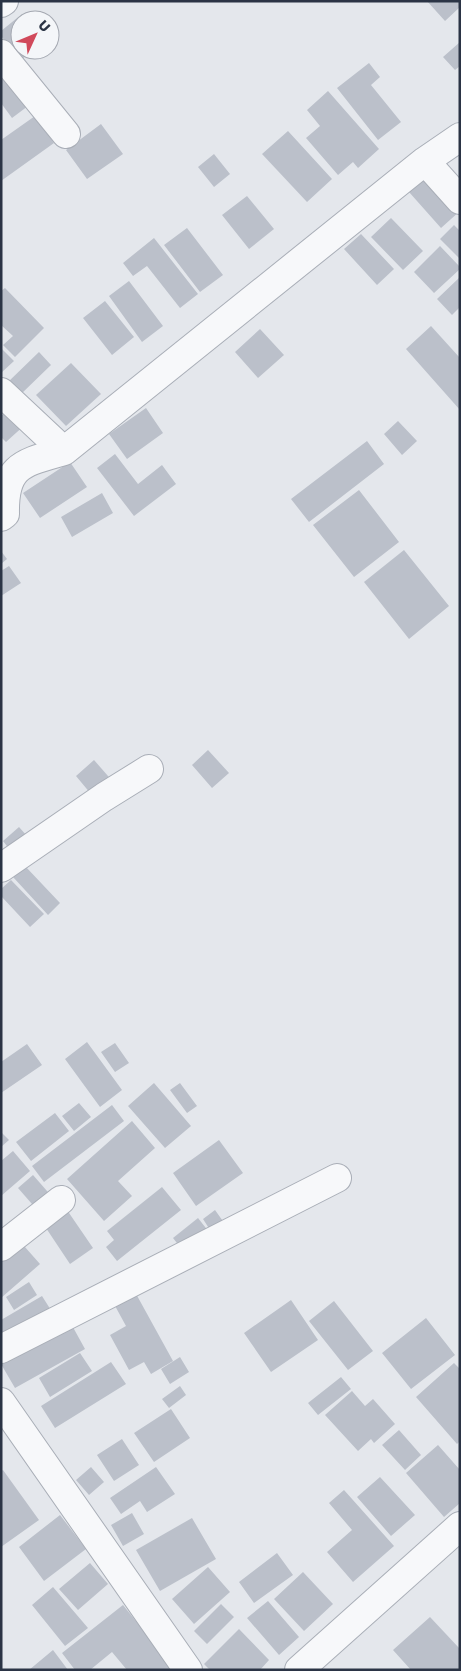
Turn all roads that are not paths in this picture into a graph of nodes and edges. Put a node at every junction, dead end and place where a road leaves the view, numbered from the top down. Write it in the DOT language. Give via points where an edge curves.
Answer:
graph roads {
  1 [pos="1,54"];
  2 [pos="66,134"];
  3 [pos="460,137"];
  4 [pos="425,161"];
  5 [pos="460,200"];
  6 [pos="1,392"];
  7 [pos="64,451"];
  8 [pos="1,517"];
  9 [pos="149,769"];
  10 [pos="1,868"];
  11 [pos="337,1178"];
  12 [pos="61,1200"];
  13 [pos="1,1246"];
  14 [pos="1,1349"];
  15 [pos="1,1402"];
  16 [pos="460,1526"];
  17 [pos="188,1670"];
  18 [pos="299,1670"];
  1 -- 2 [label="street"];
  3 -- 4 [label="street"];
  4 -- 5 [label="street"];
  4 -- 7 [label="street"];
  6 -- 7 [label="street"];
  7 -- 8 [label="street" via="30,461 17,469 7,484 6,514"];
  9 -- 10 [label="street"];
  11 -- 14 [label="street"];
  12 -- 13 [label="street"];
  15 -- 17 [label="street"];
  16 -- 18 [label="street"];
}
